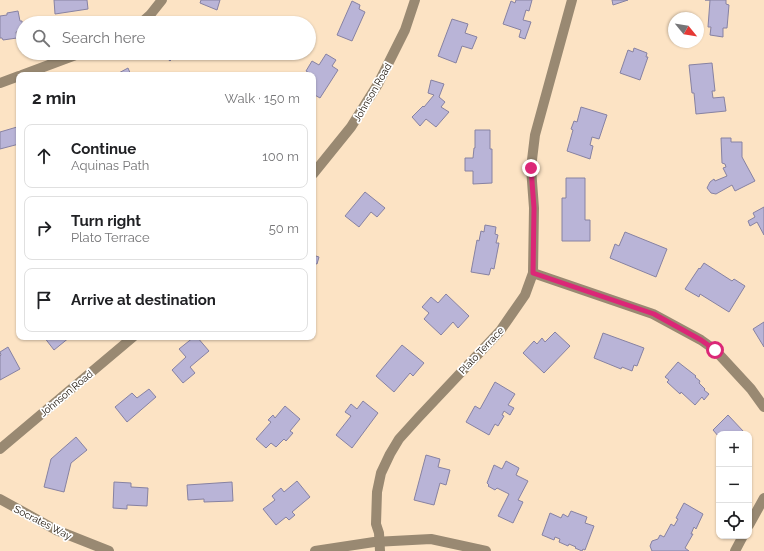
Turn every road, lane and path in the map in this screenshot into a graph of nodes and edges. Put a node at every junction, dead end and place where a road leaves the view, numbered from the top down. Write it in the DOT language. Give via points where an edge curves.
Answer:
graph roads {
  1 [pos="162,0"];
  2 [pos="415,0"];
  3 [pos="572,0"];
  4 [pos="149,16"];
  5 [pos="62,60"];
  6 [pos="30,72"];
  7 [pos="16,77"];
  8 [pos="0,83"];
  9 [pos="316,170"];
  10 [pos="533,273"];
  11 [pos="129,340"];
  12 [pos="764,407"];
  13 [pos="0,449"];
  14 [pos="764,498"];
  15 [pos="0,499"];
  16 [pos="752,520"];
  17 [pos="741,539"];
  18 [pos="380,546"];
  19 [pos="109,551"];
  20 [pos="315,551"];
  21 [pos="486,551"];
  22 [pos="735,551"];
  1 -- 4 [label="street"];
  2 -- 9 [label="street, Johnson Road" via="405,30 378,84 351,127"];
  3 -- 10 [label="street, Plato Terrace" via="535,135 531,168 534,208"];
  5 -- 6 [label="street"];
  7 -- 8 [label="street"];
  10 -- 12 [label="street" via="654,314 701,340 715,350"];
  10 -- 18 [label="street, Plato Terrace" via="525,295 500,331 399,439 390,454 381,473 377,492 376,524"];
  11 -- 13 [label="street, Johnson Road"];
  14 -- 16 [label="street"];
  15 -- 19 [label="street, Socrates Way" via="56,530"];
  17 -- 22 [label="street"];
  18 -- 20 [label="street"];
  18 -- 21 [label="street" via="431,539"];
}
